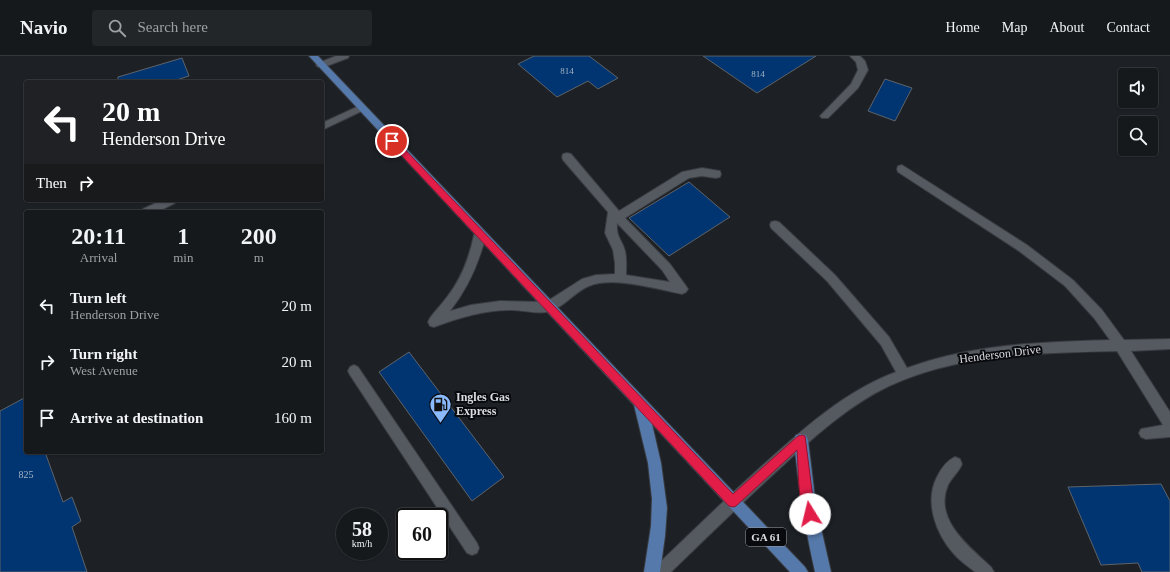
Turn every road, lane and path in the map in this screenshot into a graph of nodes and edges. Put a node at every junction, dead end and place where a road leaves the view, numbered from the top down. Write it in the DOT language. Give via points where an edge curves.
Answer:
graph roads {
  1 [pos="313,56"];
  2 [pos="345,56"];
  3 [pos="854,56"];
  4 [pos="321,65"];
  5 [pos="361,108"];
  6 [pos="825,116"];
  7 [pos="324,126"];
  8 [pos="567,157"];
  9 [pos="902,169"];
  10 [pos="716,174"];
  11 [pos="167,202"];
  12 [pos="150,210"];
  13 [pos="615,214"];
  14 [pos="775,225"];
  15 [pos="480,235"];
  16 [pos="620,279"];
  17 [pos="548,307"];
  18 [pos="1170,344"];
  19 [pos="1121,346"];
  20 [pos="354,371"];
  21 [pos="904,374"];
  22 [pos="639,403"];
  23 [pos="1170,424"];
  24 [pos="1170,431"];
  25 [pos="1146,433"];
  26 [pos="802,440"];
  27 [pos="955,464"];
  28 [pos="733,502"];
  29 [pos="472,548"];
  30 [pos="652,572"];
  31 [pos="660,572"];
  32 [pos="800,572"];
  33 [pos="822,572"];
  34 [pos="986,572"];
  1 -- 4 [label="main road, GA 61"];
  2 -- 4 [label="street"];
  3 -- 6 [label="street" via="860,61 862,70 855,86"];
  4 -- 5 [label="main road, GA 61"];
  5 -- 7 [label="street"];
  5 -- 15 [label="main road, GA 61"];
  8 -- 13 [label="street"];
  9 -- 19 [label="street" via="1047,265 1087,301"];
  10 -- 13 [label="street" via="702,172 686,175"];
  11 -- 12 [label="street"];
  13 -- 16 [label="street" via="611,234 619,250"];
  13 -- 16 [label="street" via="666,267 682,289"];
  14 -- 21 [label="street" via="836,284 885,341"];
  15 -- 17 [label="main road, GA 61"];
  15 -- 17 [label="street" via="468,276 434,322 475,308 512,305"];
  16 -- 17 [label="street" via="595,279 587,282"];
  17 -- 22 [label="main road, GA 61"];
  18 -- 19 [label="street, Henderson Drive"];
  19 -- 21 [label="street, Henderson Drive" via="1038,348 978,354"];
  19 -- 23 [label="street"];
  20 -- 29 [label="street"];
  21 -- 26 [label="street, Henderson Drive" via="862,394"];
  22 -- 28 [label="main road, GA 61"];
  22 -- 30 [label="main road" via="648,432 659,499"];
  24 -- 25 [label="street"];
  26 -- 28 [label="street, Henderson Drive"];
  26 -- 33 [label="main road" via="806,491"];
  27 -- 34 [label="street" via="945,474 939,489 937,501 940,516 957,546"];
  28 -- 31 [label="street, Henderson Drive"];
  28 -- 32 [label="main road, GA 61"];
}
